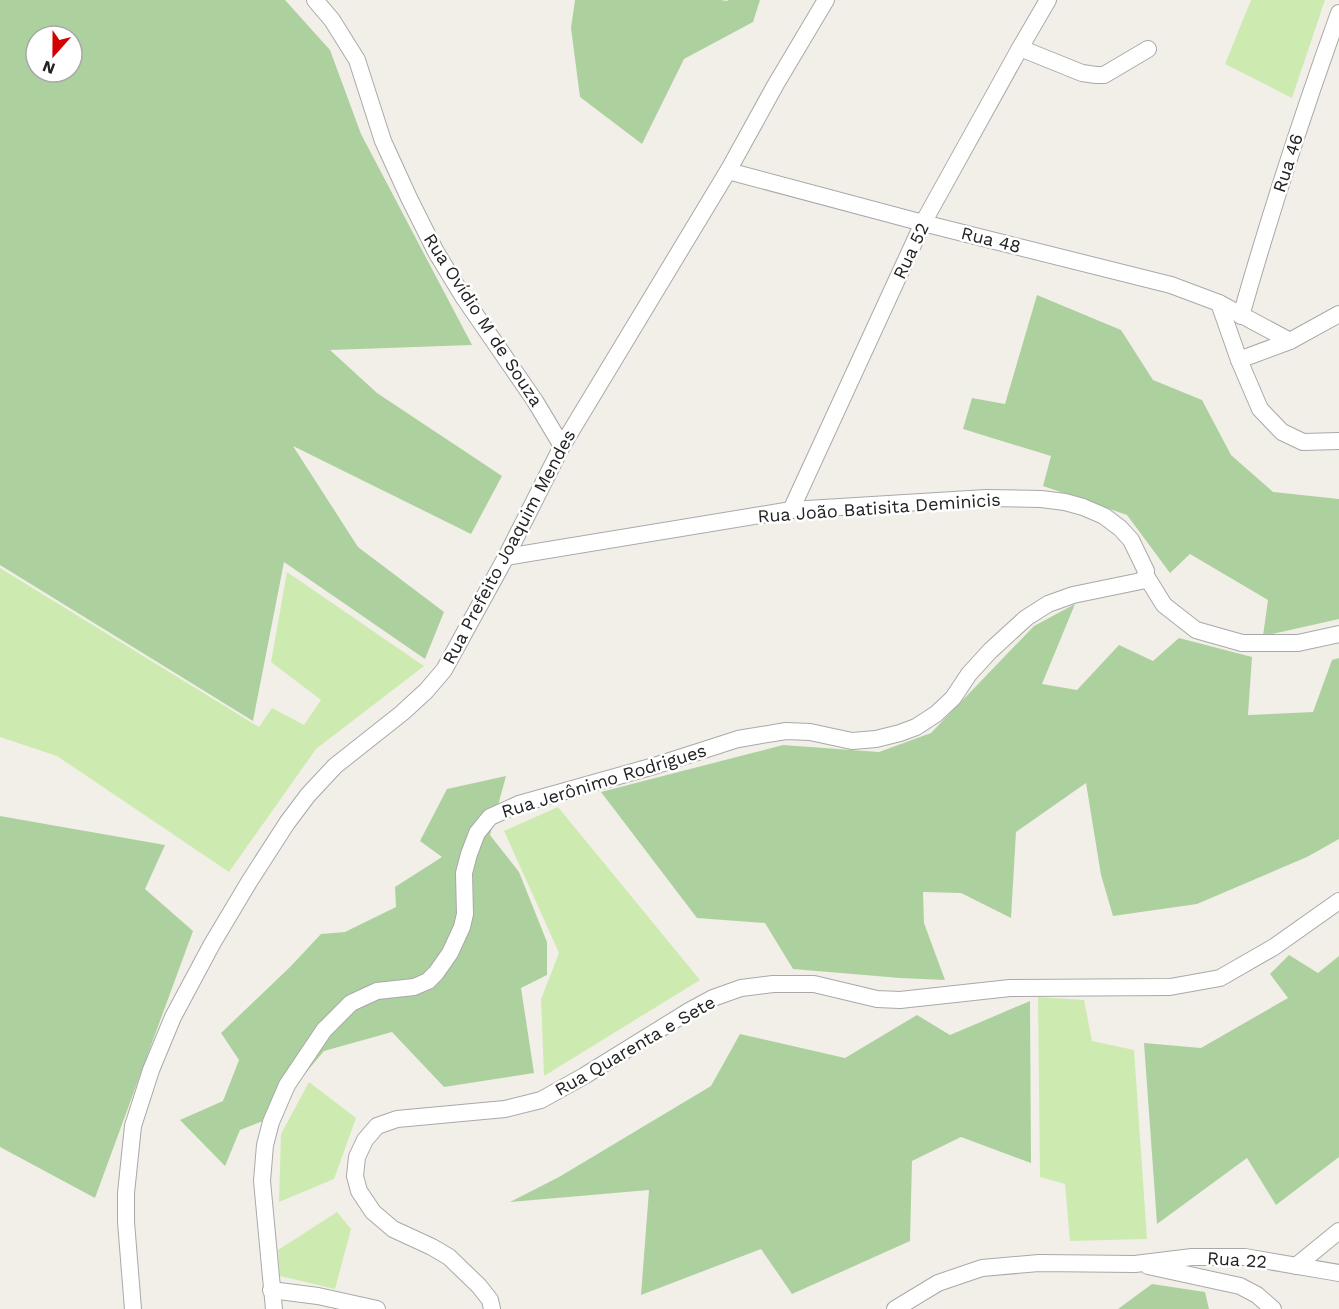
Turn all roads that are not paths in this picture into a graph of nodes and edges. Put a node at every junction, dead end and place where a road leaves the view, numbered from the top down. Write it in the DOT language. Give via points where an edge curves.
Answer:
graph roads {
  1 [pos="315,0"];
  2 [pos="826,0"];
  3 [pos="1048,0"];
  4 [pos="1339,13"];
  5 [pos="1020,48"];
  6 [pos="1148,49"];
  7 [pos="728,171"];
  8 [pos="923,223"];
  9 [pos="1219,303"];
  10 [pos="1339,314"];
  11 [pos="1241,315"];
  12 [pos="1290,341"];
  13 [pos="1239,360"];
  14 [pos="1339,441"];
  15 [pos="562,446"];
  16 [pos="791,510"];
  17 [pos="506,557"];
  18 [pos="1146,576"];
  19 [pos="1339,634"];
  20 [pos="1339,901"];
  21 [pos="1339,1231"];
  22 [pos="1135,1264"];
  23 [pos="1296,1266"];
  24 [pos="1339,1273"];
  25 [pos="272,1290"];
  26 [pos="133,1309"];
  27 [pos="274,1309"];
  28 [pos="377,1309"];
  29 [pos="492,1309"];
  30 [pos="895,1309"];
  31 [pos="1273,1309"];
  1 -- 15 [label="street, Rua Ovídio M de Souza" via="357,60 383,141 436,252"];
  2 -- 7 [label="street, Rua Prefeito Joaquim Mendes"];
  3 -- 5 [label="street, Rua 52"];
  4 -- 11 [label="street, Rua 46"];
  5 -- 6 [label="street" via="1096,75 1104,75"];
  5 -- 8 [label="street, Rua 52"];
  7 -- 8 [label="street, Rua 48"];
  7 -- 15 [label="street, Rua Prefeito Joaquim Mendes"];
  8 -- 9 [label="street, Rua 48" via="1171,285"];
  8 -- 16 [label="street, Rua 52"];
  9 -- 11 [label="street, Rua 48"];
  9 -- 13 [label="street"];
  10 -- 12 [label="street"];
  11 -- 12 [label="street, Rua 48"];
  12 -- 13 [label="street"];
  13 -- 14 [label="street" via="1260,409 1282,432 1303,442"];
  15 -- 17 [label="street, Rua Prefeito Joaquim Mendes"];
  16 -- 17 [label="street, Rua João Batisita Deminicis"];
  16 -- 18 [label="street, Rua João Batisita Deminicis" via="986,498 1065,502 1104,516 1120,528 1131,540"];
  17 -- 26 [label="street, Rua Prefeito Joaquim Mendes" via="444,670 426,691 335,766 287,823 217,935 173,1017 133,1126 126,1193"];
  18 -- 19 [label="street, Rua João Batisita Deminicis" via="1164,605 1196,630 1242,643 1298,643"];
  18 -- 25 [label="street, Rua Jerônimo Rodrigues" via="1141,581 1072,595 1026,618 990,651 936,714 900,733 852,741 786,731 738,739 519,804 490,817 477,833 469,854 462,927 436,973 414,987 376,991 351,1003 324,1030 287,1085 265,1145 262,1181"];
  20 -- 29 [label="street, Rua Quarenta e Sete" via="1275,947 1220,978 1170,987 1010,988 900,1000 877,999 814,984 741,988 689,1011 541,1100 505,1109 397,1119 377,1126 357,1157 355,1176 372,1212 393,1229 449,1257 479,1286"];
  21 -- 23 [label="street"];
  22 -- 23 [label="street, Rua 22" via="1192,1257 1245,1257"];
  22 -- 30 [label="street" via="1039,1263 982,1268 938,1283"];
  22 -- 31 [label="street" via="1240,1286"];
  23 -- 24 [label="street, Rua 22"];
  25 -- 27 [label="street, Rua Jerônimo Rodrigues"];
  25 -- 28 [label="street"];
}
